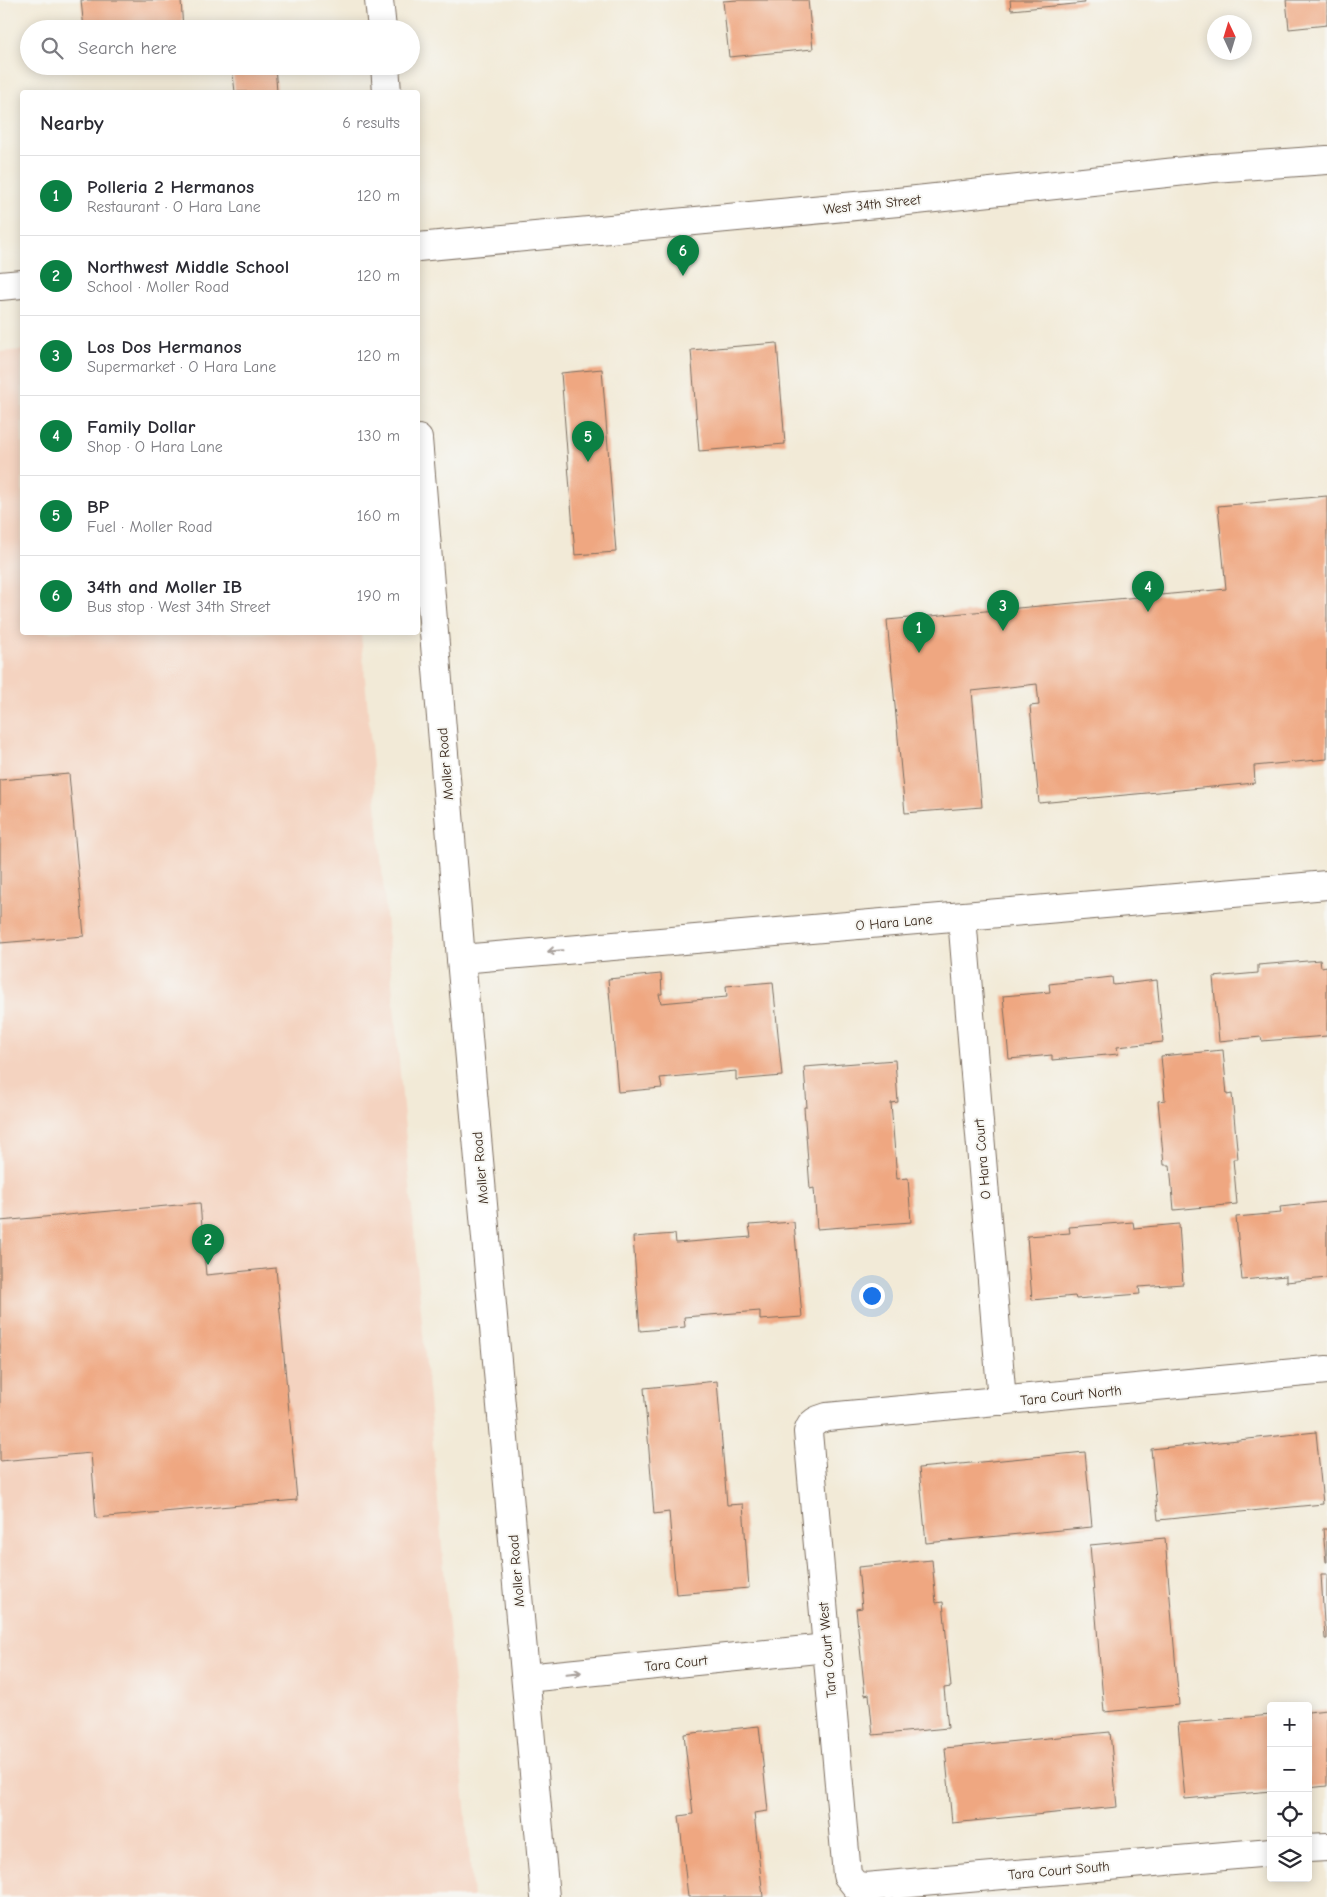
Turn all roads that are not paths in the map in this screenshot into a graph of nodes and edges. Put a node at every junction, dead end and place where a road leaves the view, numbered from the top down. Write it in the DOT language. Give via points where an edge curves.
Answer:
graph roads {
  1 [pos="379,0"];
  2 [pos="381,20"];
  3 [pos="386,75"];
  4 [pos="387,90"];
  5 [pos="1327,160"];
  6 [pos="420,247"];
  7 [pos="20,284"];
  8 [pos="0,286"];
  9 [pos="420,463"];
  10 [pos="1327,885"];
  11 [pos="962,917"];
  12 [pos="461,959"];
  13 [pos="1327,1370"];
  14 [pos="1002,1401"];
  15 [pos="815,1421"];
  16 [pos="827,1648"];
  17 [pos="526,1678"];
  18 [pos="1327,1847"];
  19 [pos="1312,1848"];
  20 [pos="1267,1852"];
  21 [pos="850,1880"];
  22 [pos="545,1897"];
  1 -- 2 [label="street"];
  3 -- 4 [label="street"];
  5 -- 6 [label="street, West 34th Street" via="1213,168 898,202"];
  7 -- 8 [label="street"];
  9 -- 12 [label="street, Moller Road"];
  10 -- 11 [label="street, O Hara Lane"];
  11 -- 12 [label="street, O Hara Lane, one-way"];
  11 -- 14 [label="street, O Hara Court"];
  12 -- 17 [label="street, Moller Road"];
  13 -- 14 [label="street, Tara Court North"];
  14 -- 15 [label="street, Tara Court North" via="826,1417"];
  15 -- 16 [label="street, Tara Court West" via="808,1438"];
  17 -- 16 [label="street, Tara Court, one-way"];
  16 -- 21 [label="street, Tara Court West"];
  17 -- 22 [label="street, Moller Road"];
  18 -- 19 [label="street"];
  20 -- 21 [label="street, Tara Court South" via="865,1887"];
}
